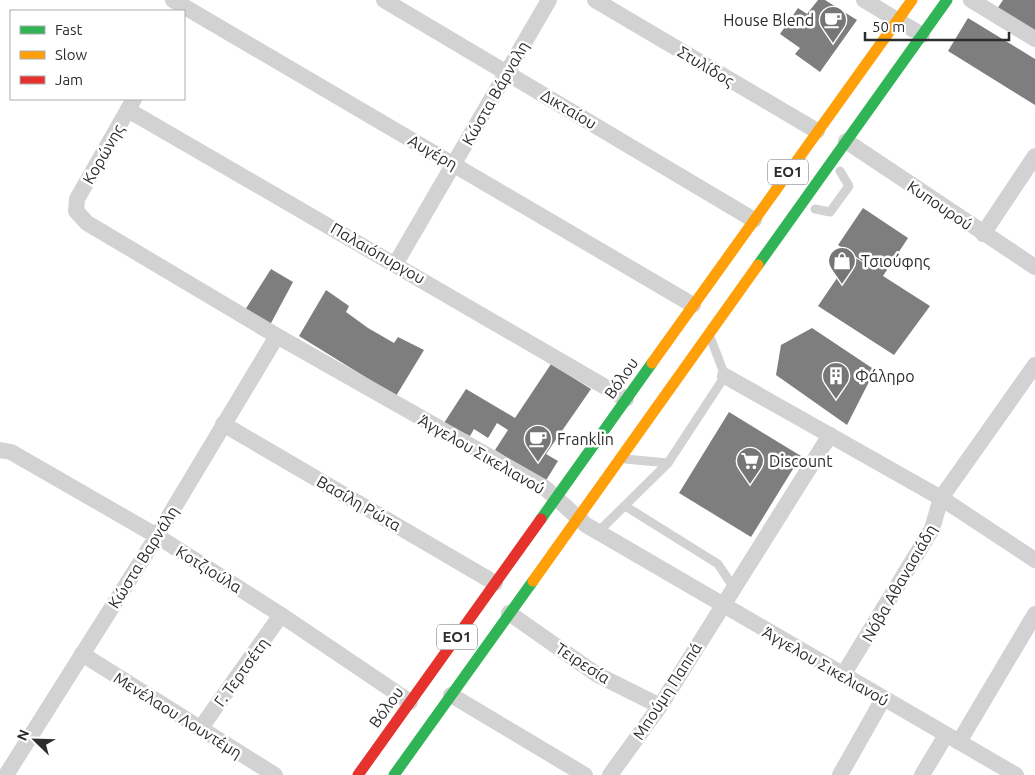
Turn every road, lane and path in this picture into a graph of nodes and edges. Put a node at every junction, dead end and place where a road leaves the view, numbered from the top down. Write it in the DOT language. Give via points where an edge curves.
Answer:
graph roads {
  1 [pos="384,0"];
  2 [pos="549,0"];
  3 [pos="595,0"];
  4 [pos="864,0"];
  5 [pos="912,0"];
  6 [pos="947,0"];
  7 [pos="971,0"];
  8 [pos="182,4"];
  9 [pos="898,18"];
  10 [pos="922,35"];
  11 [pos="1035,39"];
  12 [pos="507,72"];
  13 [pos="131,104"];
  14 [pos="817,131"];
  15 [pos="846,141"];
  16 [pos="1035,156"];
  17 [pos="454,165"];
  18 [pos="840,171"];
  19 [pos="815,209"];
  20 [pos="76,210"];
  21 [pos="754,220"];
  22 [pos="983,234"];
  23 [pos="396,263"];
  24 [pos="1035,267"];
  25 [pos="693,305"];
  26 [pos="709,333"];
  27 [pos="277,336"];
  28 [pos="1035,365"];
  29 [pos="725,376"];
  30 [pos="626,399"];
  31 [pos="223,424"];
  32 [pos="830,435"];
  33 [pos="0,450"];
  34 [pos="620,458"];
  35 [pos="668,463"];
  36 [pos="941,498"];
  37 [pos="556,499"];
  38 [pos="625,506"];
  39 [pos="577,518"];
  40 [pos="598,532"];
  41 [pos="157,536"];
  42 [pos="1035,560"];
  43 [pos="495,583"];
  44 [pos="734,588"];
  45 [pos="723,606"];
  46 [pos="509,613"];
  47 [pos="1035,614"];
  48 [pos="282,615"];
  49 [pos="82,654"];
  50 [pos="844,675"];
  51 [pos="451,695"];
  52 [pos="883,699"];
  53 [pos="410,702"];
  54 [pos="660,706"];
  55 [pos="200,729"];
  56 [pos="952,738"];
  57 [pos="991,769"];
  58 [pos="6,775"];
  59 [pos="275,775"];
  60 [pos="358,775"];
  61 [pos="394,775"];
  62 [pos="585,775"];
  63 [pos="610,775"];
  64 [pos="840,775"];
  65 [pos="922,775"];
  66 [pos="1016,775"];
  1 -- 12 [label="street, Δικταίου"];
  2 -- 12 [label="street, Κώστα Βάρναλη"];
  3 -- 14 [label="street, Στυλίδος"];
  4 -- 9 [label="street"];
  5 -- 9 [label="main road, Βόλου / ΕΟ1"];
  6 -- 10 [label="main road, ΕΟ1"];
  7 -- 11 [label="street"];
  8 -- 17 [label="street, Αυγέρη"];
  9 -- 10 [label="street"];
  9 -- 14 [label="main road, Βόλου / ΕΟ1"];
  10 -- 15 [label="main road, ΕΟ1"];
  12 -- 17 [label="street, Κώστα Βάρναλη"];
  12 -- 21 [label="street, Δικταίου"];
  13 -- 20 [label="street, Κορώνης" via="77,199"];
  13 -- 23 [label="street, Παλαιόπυργου"];
  14 -- 21 [label="main road, Βόλου / ΕΟ1"];
  15 -- 22 [label="street, Κυπουρού"];
  15 -- 26 [label="main road, ΕΟ1"];
  16 -- 22 [label="street"];
  17 -- 23 [label="street, Κώστα Βάρναλη"];
  17 -- 25 [label="street, Αυγέρη"];
  18 -- 19 [label="lane" via="849,186 830,212"];
  20 -- 27 [label="street, Άγγελου Σικελιανού" via="87,223"];
  21 -- 25 [label="main road, Βόλου / ΕΟ1"];
  22 -- 24 [label="street, Κυπουρού"];
  23 -- 30 [label="street, Παλαιόπυργου"];
  25 -- 30 [label="main road, Βόλου / ΕΟ1"];
  26 -- 29 [label="lane"];
  26 -- 34 [label="main road, ΕΟ1"];
  27 -- 31 [label="street, Κώστα Βαρνάλη"];
  27 -- 37 [label="street, Άγγελου Σικελιανού" via="545,488"];
  28 -- 36 [label="street, Νόβα Αθανασιάδη"];
  29 -- 32 [label="street"];
  29 -- 35 [label="lane"];
  30 -- 37 [label="main road, Βόλου / ΕΟ1"];
  31 -- 41 [label="street, Κώστα Βαρνάλη"];
  31 -- 43 [label="street, Βασίλη Ρώτα"];
  32 -- 36 [label="street"];
  32 -- 44 [label="street, Μπούμη Παππά"];
  33 -- 41 [label="street, Κοτζιούλα" via="11,452"];
  34 -- 35 [label="lane"];
  34 -- 39 [label="main road, ΕΟ1"];
  35 -- 38 [label="lane"];
  36 -- 42 [label="street"];
  36 -- 50 [label="street, Νόβα Αθανασιάδη" via="932,529"];
  37 -- 39 [label="street, Άγγελου Σικελιανού"];
  37 -- 43 [label="main road, Βόλου / ΕΟ1"];
  38 -- 40 [label="lane"];
  38 -- 44 [label="lane" via="718,564"];
  39 -- 40 [label="street, Άγγελου Σικελιανού"];
  39 -- 46 [label="main road, ΕΟ1"];
  40 -- 45 [label="street, Άγγελου Σικελιανού"];
  41 -- 48 [label="street, Κοτζιούλα"];
  41 -- 49 [label="street, Κώστα Βαρνάλη"];
  43 -- 53 [label="main road, Βόλου / ΕΟ1"];
  44 -- 45 [label="street, Μπούμη Παππά"];
  45 -- 50 [label="street, Άγγελου Σικελιανού"];
  45 -- 54 [label="street, Μπούμη Παππά"];
  46 -- 51 [label="main road, ΕΟ1"];
  46 -- 54 [label="street, Τειρεσία" via="596,674"];
  47 -- 56 [label="street"];
  48 -- 53 [label="street, Κοτζιούλα"];
  48 -- 55 [label="street, Γ. Τερτσέτη"];
  49 -- 55 [label="street, Μενέλαου Λουντέμη"];
  49 -- 58 [label="street, Κώστα Βαρνάλη"];
  50 -- 52 [label="street, Άγγελου Σικελιανού"];
  51 -- 61 [label="main road, ΕΟ1"];
  51 -- 62 [label="street"];
  52 -- 56 [label="street, Άγγελου Σικελιανού"];
  52 -- 64 [label="street"];
  53 -- 60 [label="main road, Βόλου / ΕΟ1"];
  54 -- 63 [label="street, Μπούμη Παππά"];
  55 -- 59 [label="street, Μενέλαου Λουντέμη"];
  56 -- 57 [label="street, Άγγελου Σικελιανού"];
  56 -- 65 [label="street"];
  57 -- 66 [label="street, Άγγελου Σικελιανού"];
}
